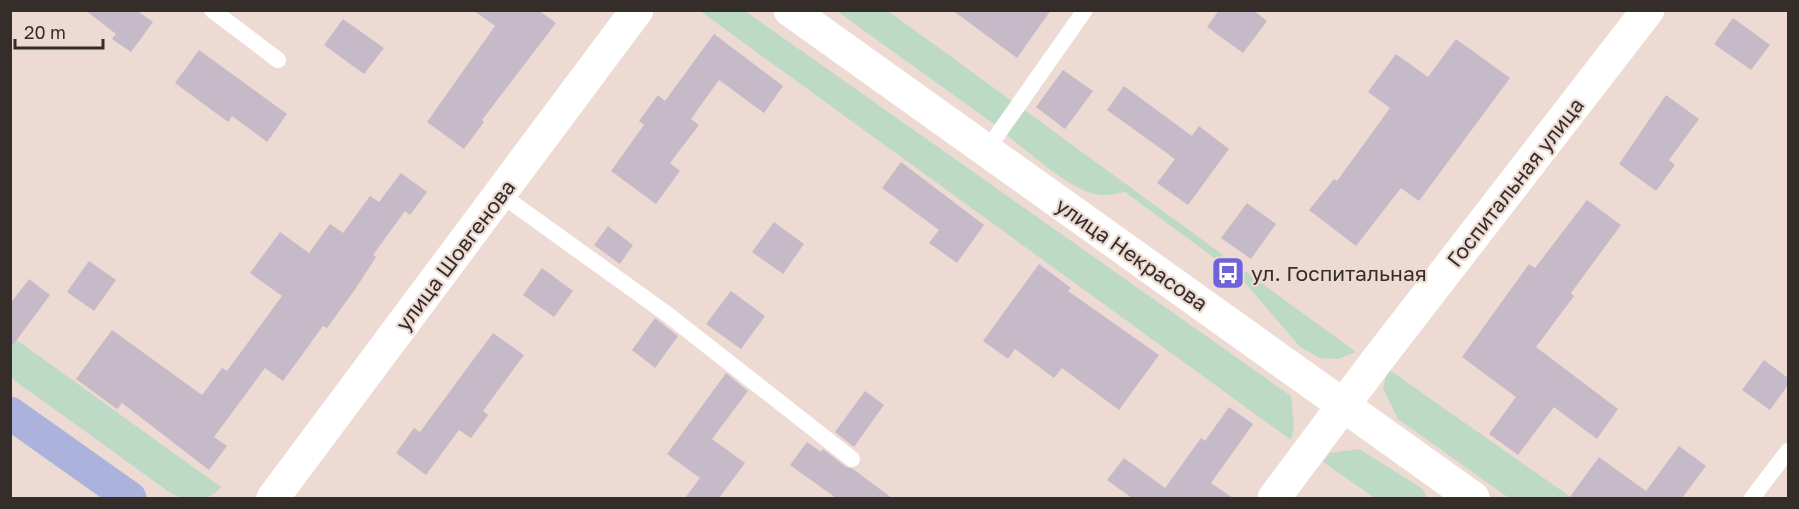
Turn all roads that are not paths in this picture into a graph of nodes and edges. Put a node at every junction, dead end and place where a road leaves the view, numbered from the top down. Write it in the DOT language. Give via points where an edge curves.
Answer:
graph roads {
  1 [pos="212,10"];
  2 [pos="637,10"];
  3 [pos="790,10"];
  4 [pos="1085,10"];
  5 [pos="1648,10"];
  6 [pos="279,60"];
  7 [pos="986,151"];
  8 [pos="500,194"];
  9 [pos="1344,406"];
  10 [pos="10,414"];
  11 [pos="1788,451"];
  12 [pos="852,459"];
  13 [pos="130,498"];
  14 [pos="273,498"];
  15 [pos="1274,498"];
  16 [pos="1473,498"];
  17 [pos="1752,498"];
  1 -- 6 [label="lane"];
  2 -- 8 [label="street, улица Шовгенова"];
  3 -- 7 [label="street, улица Некрасова"];
  4 -- 7 [label="lane"];
  5 -- 9 [label="street, Госпитальная улица"];
  7 -- 9 [label="street, улица Некрасова"];
  8 -- 12 [label="lane" via="667,314"];
  8 -- 14 [label="street, улица Шовгенова"];
  9 -- 15 [label="street, Госпитальная улица"];
  9 -- 16 [label="street, улица Некрасова"];
  10 -- 13 [label="main road"];
  11 -- 17 [label="lane"];
}
